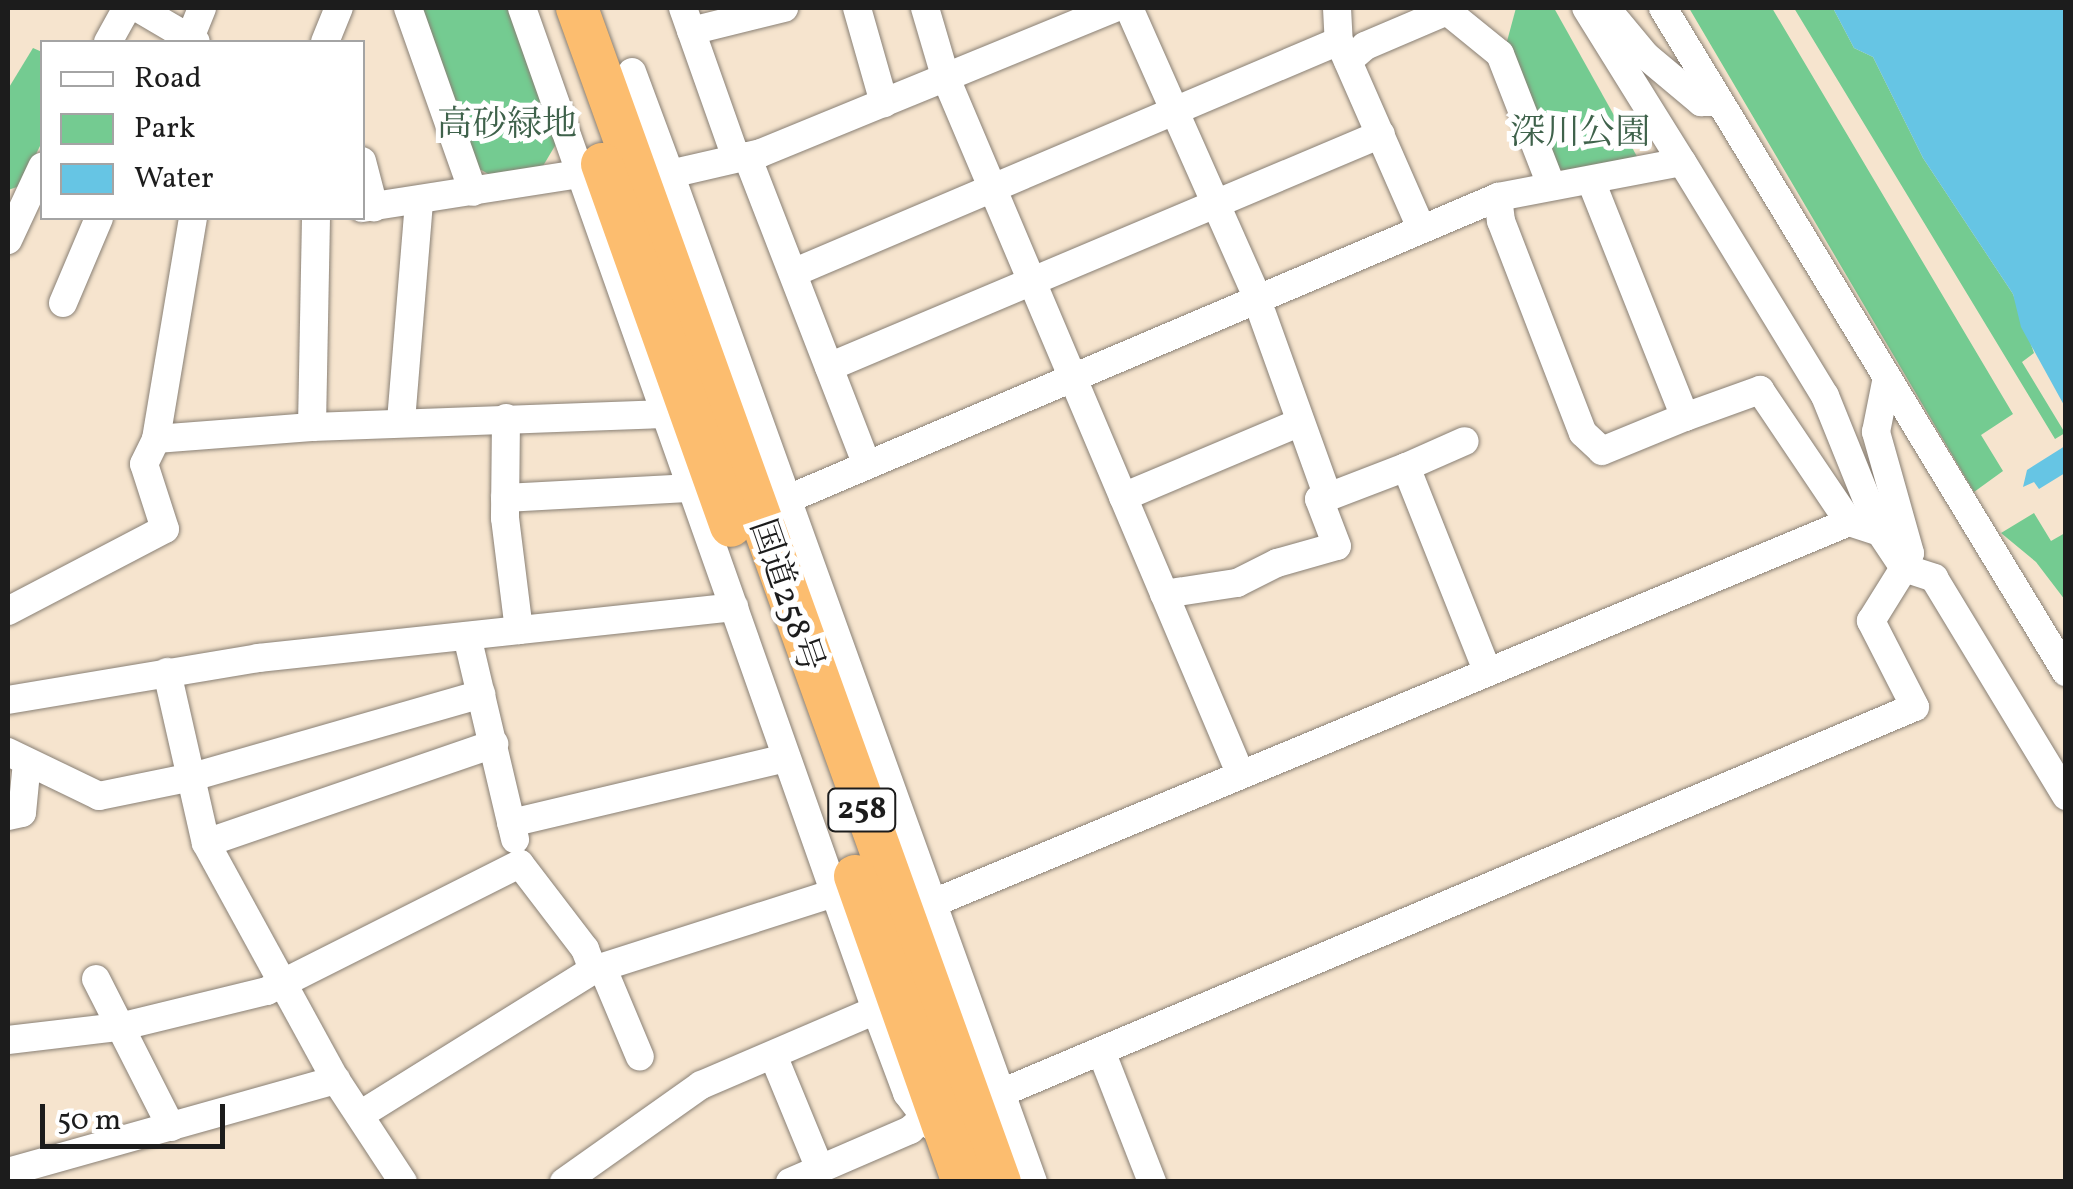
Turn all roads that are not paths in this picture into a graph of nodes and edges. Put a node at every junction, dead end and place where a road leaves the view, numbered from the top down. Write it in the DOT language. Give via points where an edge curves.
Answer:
graph roads {
  1 [pos="126,8"];
  2 [pos="138,8"];
  3 [pos="202,8"];
  4 [pos="339,8"];
  5 [pos="408,8"];
  6 [pos="522,8"];
  7 [pos="546,8"];
  8 [pos="577,8"];
  9 [pos="784,8"];
  10 [pos="857,8"];
  11 [pos="925,8"];
  12 [pos="1114,8"];
  13 [pos="1129,8"];
  14 [pos="1337,8"];
  15 [pos="1586,8"];
  16 [pos="1606,8"];
  17 [pos="1663,8"];
  18 [pos="687,19"];
  19 [pos="109,40"];
  20 [pos="193,40"];
  21 [pos="326,40"];
  22 [pos="1344,51"];
  23 [pos="632,72"];
  24 [pos="945,76"];
  25 [pos="1717,102"];
  26 [pos="884,103"];
  27 [pos="1176,112"];
  28 [pos="1381,134"];
  29 [pos="742,157"];
  30 [pos="1682,162"];
  31 [pos="40,171"];
  32 [pos="580,174"];
  33 [pos="670,174"];
  34 [pos="1591,181"];
  35 [pos="1551,185"];
  36 [pos="993,188"];
  37 [pos="474,192"];
  38 [pos="1498,196"];
  39 [pos="419,202"];
  40 [pos="1215,202"];
  41 [pos="24,205"];
  42 [pos="368,208"];
  43 [pos="97,220"];
  44 [pos="193,220"];
  45 [pos="316,220"];
  46 [pos="1421,228"];
  47 [pos="8,240"];
  48 [pos="793,273"];
  49 [pos="1032,280"];
  50 [pos="63,303"];
  51 [pos="1260,306"];
  52 [pos="829,367"];
  53 [pos="1072,378"];
  54 [pos="1886,382"];
  55 [pos="664,414"];
  56 [pos="506,418"];
  57 [pos="1684,418"];
  58 [pos="401,421"];
  59 [pos="1298,423"];
  60 [pos="312,427"];
  61 [pos="156,439"];
  62 [pos="715,440"];
  63 [pos="1465,441"];
  64 [pos="868,464"];
  65 [pos="1406,466"];
  66 [pos="692,488"];
  67 [pos="1328,496"];
  68 [pos="1123,497"];
  69 [pos="505,498"];
  70 [pos="788,498"];
  71 [pos="1848,522"];
  72 [pos="1880,532"];
  73 [pos="1904,568"];
  74 [pos="1164,594"];
  75 [pos="734,607"];
  76 [pos="8,610"];
  77 [pos="519,630"];
  78 [pos="467,636"];
  79 [pos="1486,668"];
  80 [pos="167,672"];
  81 [pos="2066,672"];
  82 [pos="481,694"];
  83 [pos="8,700"];
  84 [pos="494,744"];
  85 [pos="17,757"];
  86 [pos="786,758"];
  87 [pos="1240,773"];
  88 [pos="192,777"];
  89 [pos="2066,796"];
  90 [pos="8,816"];
  91 [pos="512,823"];
  92 [pos="206,842"];
  93 [pos="520,864"];
  94 [pos="834,893"];
  95 [pos="931,904"];
  96 [pos="598,969"];
  97 [pos="96,979"];
  98 [pos="284,985"];
  99 [pos="876,1010"];
  100 [pos="118,1026"];
  101 [pos="8,1040"];
  102 [pos="1101,1051"];
  103 [pos="773,1055"];
  104 [pos="640,1057"];
  105 [pos="336,1080"];
  106 [pos="1001,1093"];
  107 [pos="362,1114"];
  108 [pos="171,1127"];
  109 [pos="946,1149"];
  110 [pos="820,1168"];
  111 [pos="8,1172"];
  112 [pos="392,1178"];
  113 [pos="564,1182"];
  114 [pos="790,1182"];
  115 [pos="1000,1182"];
  116 [pos="1033,1182"];
  117 [pos="1152,1182"];
  1 -- 19 [label="street"];
  2 -- 20 [label="street"];
  3 -- 20 [label="street"];
  4 -- 21 [label="street"];
  5 -- 37 [label="street"];
  6 -- 32 [label="street"];
  7 -- 62 [label="highway, 国道258号 / 258"];
  8 -- 62 [label="highway, 国道258号 / 258"];
  9 -- 18 [label="street"];
  10 -- 26 [label="street"];
  11 -- 24 [label="street"];
  12 -- 24 [label="street"];
  13 -- 27 [label="street"];
  14 -- 22 [label="street"];
  15 -- 30 [label="street"];
  16 -- 25 [label="street" via="1646,56 1701,102"];
  17 -- 25 [label="street"];
  18 -- 29 [label="street"];
  22 -- 27 [label="street"];
  22 -- 28 [label="street"];
  22 -- 35 [label="street" via="1447,10 1500,54"];
  23 -- 33 [label="street"];
  24 -- 26 [label="street"];
  24 -- 36 [label="street"];
  25 -- 54 [label="street"];
  26 -- 29 [label="street"];
  27 -- 36 [label="street"];
  27 -- 40 [label="street"];
  28 -- 40 [label="street"];
  28 -- 46 [label="street"];
  29 -- 33 [label="street"];
  29 -- 48 [label="street"];
  30 -- 34 [label="street"];
  30 -- 72 [label="street" via="1825,396"];
  31 -- 41 [label="street"];
  32 -- 37 [label="street"];
  32 -- 55 [label="street"];
  33 -- 70 [label="street"];
  34 -- 35 [label="street"];
  34 -- 57 [label="street"];
  35 -- 38 [label="street"];
  36 -- 48 [label="street"];
  36 -- 49 [label="street"];
  37 -- 39 [label="street"];
  38 -- 46 [label="street"];
  38 -- 57 [label="street" via="1501,220 1584,433 1602,451"];
  39 -- 42 [label="street"];
  39 -- 58 [label="street"];
  40 -- 49 [label="street"];
  40 -- 51 [label="street"];
  41 -- 47 [label="street"];
  43 -- 50 [label="street"];
  44 -- 61 [label="street"];
  45 -- 60 [label="street"];
  46 -- 51 [label="street"];
  48 -- 52 [label="street"];
  49 -- 52 [label="street"];
  49 -- 53 [label="street"];
  51 -- 53 [label="street"];
  51 -- 59 [label="street"];
  52 -- 64 [label="street"];
  53 -- 64 [label="street"];
  53 -- 68 [label="street"];
  54 -- 73 [label="street" via="1876,432 1910,553"];
  54 -- 81 [label="street"];
  55 -- 56 [label="street"];
  55 -- 66 [label="street"];
  56 -- 58 [label="street"];
  56 -- 69 [label="street"];
  57 -- 71 [label="street" via="1760,390"];
  58 -- 60 [label="street"];
  59 -- 67 [label="street"];
  59 -- 68 [label="street"];
  60 -- 61 [label="street"];
  61 -- 76 [label="street" via="144,464 164,530"];
  62 -- 109 [label="highway, 国道258号 / 258"];
  62 -- 115 [label="highway, 国道258号 / 258"];
  63 -- 65 [label="street"];
  64 -- 70 [label="street"];
  65 -- 67 [label="street"];
  65 -- 79 [label="street"];
  66 -- 69 [label="street"];
  66 -- 75 [label="street"];
  67 -- 74 [label="street" via="1320,499 1337,546 1237,583"];
  68 -- 74 [label="street"];
  69 -- 77 [label="street"];
  70 -- 95 [label="street"];
  71 -- 72 [label="street"];
  71 -- 79 [label="street"];
  72 -- 73 [label="street"];
  73 -- 89 [label="street" via="1934,578"];
  73 -- 102 [label="street" via="1872,622 1915,707"];
  74 -- 87 [label="street"];
  75 -- 77 [label="street"];
  75 -- 86 [label="street"];
  77 -- 78 [label="street"];
  78 -- 80 [label="street"];
  78 -- 82 [label="street"];
  79 -- 87 [label="street"];
  80 -- 83 [label="street"];
  80 -- 88 [label="street"];
  82 -- 84 [label="street"];
  82 -- 88 [label="street"];
  84 -- 91 [label="street"];
  84 -- 92 [label="street"];
  85 -- 88 [label="street" via="99,796"];
  85 -- 90 [label="street" via="22,813"];
  86 -- 91 [label="street"];
  86 -- 94 [label="street"];
  87 -- 95 [label="street"];
  88 -- 92 [label="street"];
  91 -- 93 [label="street"];
  92 -- 98 [label="street"];
  93 -- 96 [label="street"];
  93 -- 98 [label="street"];
  94 -- 96 [label="street"];
  94 -- 99 [label="street"];
  95 -- 106 [label="street"];
  96 -- 104 [label="street"];
  96 -- 107 [label="street"];
  97 -- 100 [label="street"];
  98 -- 100 [label="street"];
  98 -- 105 [label="street"];
  99 -- 103 [label="street"];
  99 -- 109 [label="street" via="907,1093"];
  100 -- 101 [label="street"];
  100 -- 108 [label="street"];
  102 -- 106 [label="street"];
  102 -- 117 [label="street"];
  103 -- 110 [label="street"];
  103 -- 113 [label="street" via="701,1085"];
  105 -- 107 [label="street"];
  105 -- 108 [label="street"];
  106 -- 116 [label="street"];
  107 -- 112 [label="street"];
  108 -- 111 [label="street"];
  109 -- 110 [label="street"];
  110 -- 114 [label="street"];
}
